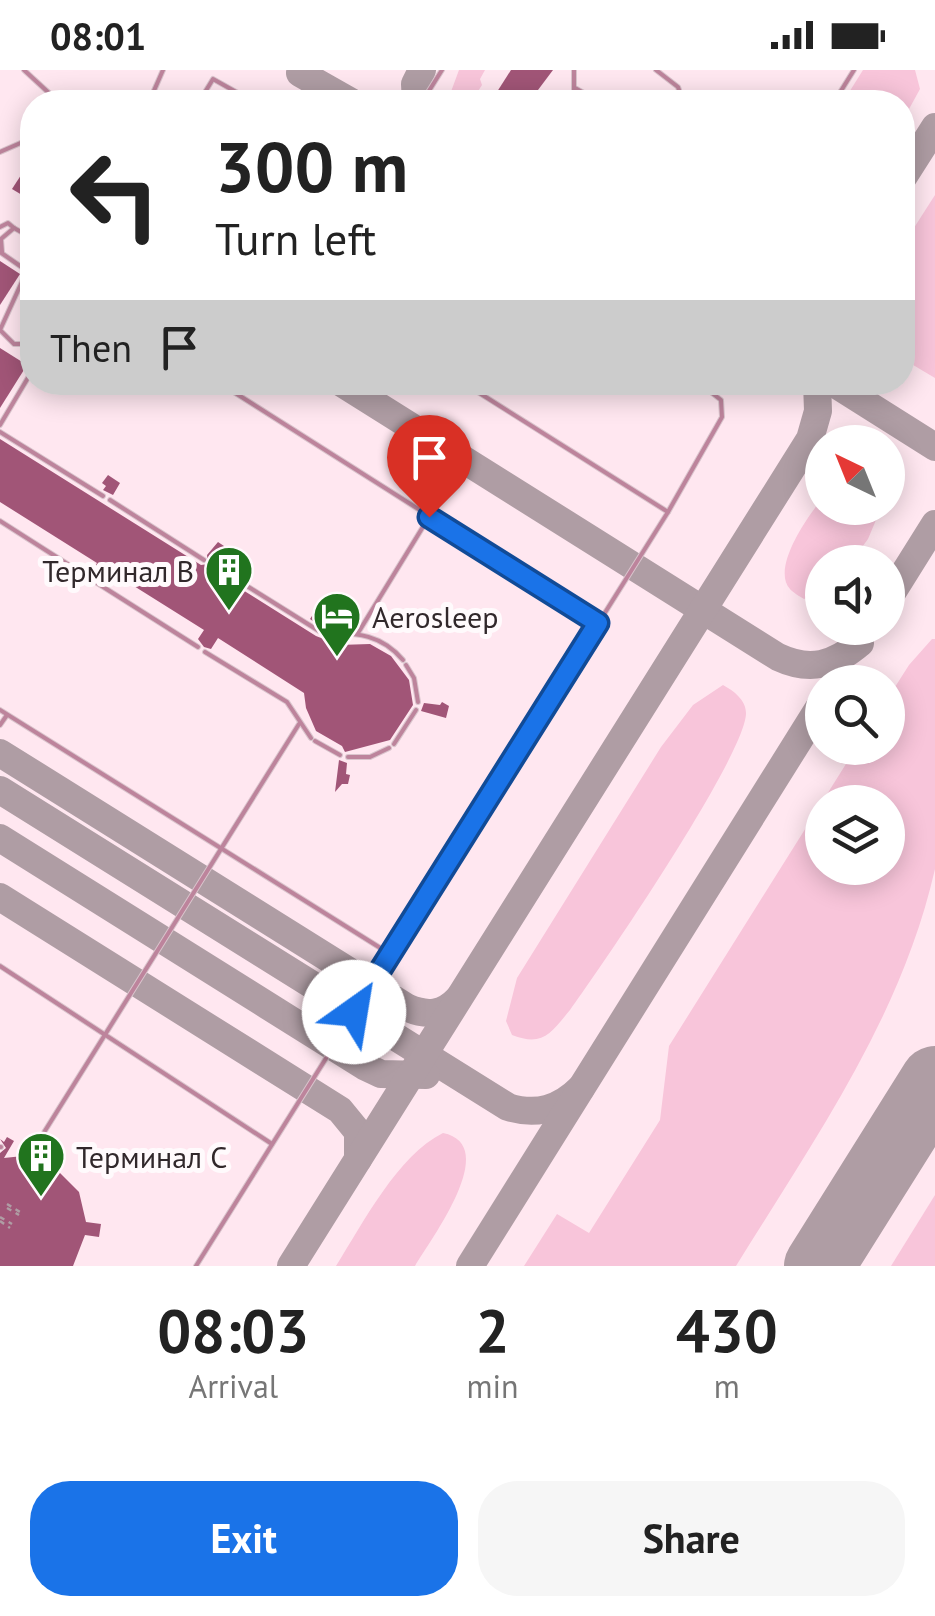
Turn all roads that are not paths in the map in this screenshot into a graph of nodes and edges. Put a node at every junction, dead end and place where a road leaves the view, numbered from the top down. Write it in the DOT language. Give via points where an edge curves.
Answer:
graph roads {
  1 [pos="24,70"];
  2 [pos="216,70"];
  3 [pos="574,70"];
  4 [pos="656,70"];
  5 [pos="214,79"];
  6 [pos="575,88"];
  7 [pos="46,90"];
  8 [pos="206,90"];
  9 [pos="233,90"];
  10 [pos="579,90"];
  11 [pos="679,90"];
  12 [pos="0,227"];
  13 [pos="14,228"];
  14 [pos="20,231"];
  15 [pos="1,252"];
  16 [pos="20,286"];
  17 [pos="20,344"];
  18 [pos="20,392"];
  19 [pos="238,395"];
  20 [pos="483,395"];
  21 [pos="715,395"];
  22 [pos="0,428"];
  23 [pos="103,496"];
  24 [pos="110,500"];
  25 [pos="668,512"];
  26 [pos="429,517"];
  27 [pos="0,521"];
  28 [pos="204,560"];
  29 [pos="218,568"];
  30 [pos="91,579"];
  31 [pos="98,583"];
  32 [pos="598,623"];
  33 [pos="319,631"];
  34 [pos="358,633"];
  35 [pos="326,634"];
  36 [pos="198,648"];
  37 [pos="205,652"];
  38 [pos="418,702"];
  39 [pos="0,710"];
  40 [pos="416,710"];
  41 [pos="6,714"];
  42 [pos="299,724"];
  43 [pos="0,725"];
  44 [pos="340,755"];
  45 [pos="348,757"];
  46 [pos="221,848"];
  47 [pos="391,954"];
  48 [pos="0,966"];
  49 [pos="104,1033"];
  50 [pos="272,1144"];
  51 [pos="28,1158"];
  52 [pos="196,1266"];
  1 -- 7 [label="lane"];
  2 -- 5 [label="lane"];
  3 -- 6 [label="lane"];
  4 -- 11 [label="lane"];
  5 -- 8 [label="lane"];
  5 -- 9 [label="lane"];
  6 -- 10 [label="lane"];
  12 -- 13 [label="lane"];
  13 -- 14 [label="lane"];
  13 -- 15 [label="lane" via="1,239"];
  16 -- 17 [label="lane" via="0,330"];
  18 -- 22 [label="lane"];
  19 -- 26 [label="lane"];
  20 -- 25 [label="lane"];
  21 -- 25 [label="lane" via="723,413"];
  22 -- 23 [label="lane"];
  24 -- 28 [label="lane"];
  25 -- 32 [label="lane"];
  26 -- 32 [label="lane"];
  26 -- 34 [label="lane"];
  27 -- 30 [label="lane"];
  29 -- 33 [label="lane"];
  31 -- 36 [label="lane"];
  32 -- 47 [label="lane"];
  34 -- 35 [label="lane"];
  34 -- 38 [label="lane" via="388,645 404,662"];
  37 -- 42 [label="lane" via="286,702"];
  39 -- 41 [label="lane"];
  40 -- 45 [label="lane" via="392,746 370,757"];
  41 -- 43 [label="lane"];
  41 -- 46 [label="lane"];
  42 -- 44 [label="lane"];
  42 -- 46 [label="lane"];
  46 -- 47 [label="lane"];
  46 -- 49 [label="lane"];
  47 -- 50 [label="lane"];
  48 -- 49 [label="lane"];
  49 -- 50 [label="lane"];
  49 -- 51 [label="lane"];
  50 -- 52 [label="lane"];
}
